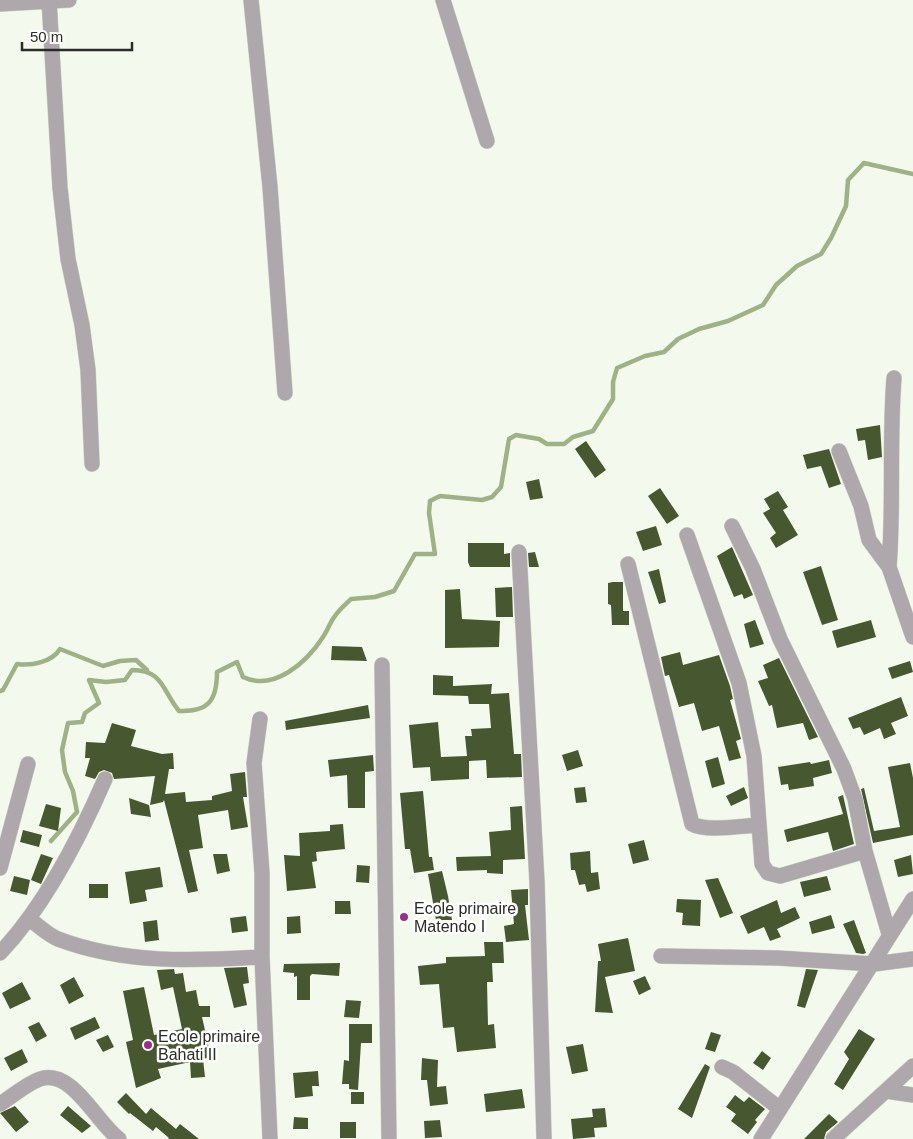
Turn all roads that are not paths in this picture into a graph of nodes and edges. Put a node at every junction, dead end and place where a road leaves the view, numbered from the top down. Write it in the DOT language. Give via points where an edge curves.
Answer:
graph roads {
  1 [pos="69,0"];
  2 [pos="251,0"];
  3 [pos="443,0"];
  4 [pos="49,1"];
  5 [pos="0,4"];
  6 [pos="487,141"];
  7 [pos="894,378"];
  8 [pos="285,393"];
  9 [pos="839,451"];
  10 [pos="92,464"];
  11 [pos="732,526"];
  12 [pos="687,535"];
  13 [pos="519,552"];
  14 [pos="628,564"];
  15 [pos="889,567"];
  16 [pos="913,637"];
  17 [pos="382,665"];
  18 [pos="260,719"];
  19 [pos="28,764"];
  20 [pos="105,779"];
  21 [pos="758,825"];
  22 [pos="864,851"];
  23 [pos="0,868"];
  24 [pos="913,899"];
  25 [pos="29,919"];
  26 [pos="889,934"];
  27 [pos="0,953"];
  28 [pos="661,956"];
  29 [pos="262,957"];
  30 [pos="913,959"];
  31 [pos="874,964"];
  32 [pos="913,1066"];
  33 [pos="722,1067"];
  34 [pos="886,1091"];
  35 [pos="913,1095"];
  36 [pos="0,1104"];
  37 [pos="780,1109"];
  38 [pos="114,1138"];
  39 [pos="270,1139"];
  40 [pos="389,1139"];
  41 [pos="544,1139"];
  42 [pos="761,1139"];
  43 [pos="833,1139"];
  1 -- 4 [label="street"];
  2 -- 8 [label="street" via="270,187"];
  3 -- 6 [label="street"];
  4 -- 5 [label="street"];
  4 -- 10 [label="street" via="60,188 68,259 88,370"];
  7 -- 15 [label="street"];
  9 -- 15 [label="street" via="848,468 870,540"];
  11 -- 22 [label="street" via="753,569 780,639 844,769 855,799"];
  12 -- 21 [label="street" via="739,683 754,756"];
  13 -- 41 [label="street" via="537,882"];
  14 -- 21 [label="street" via="692,824 708,828"];
  15 -- 16 [label="street"];
  17 -- 40 [label="street"];
  18 -- 29 [label="street" via="254,763 262,873"];
  19 -- 23 [label="street"];
  20 -- 25 [label="street" via="78,834"];
  21 -- 22 [label="street" via="762,864 768,873 780,876"];
  22 -- 26 [label="street"];
  24 -- 26 [label="street"];
  25 -- 27 [label="street"];
  25 -- 29 [label="street" via="56,938 106,953 192,961"];
  26 -- 31 [label="street"];
  28 -- 31 [label="street"];
  29 -- 39 [label="street"];
  30 -- 31 [label="street"];
  31 -- 37 [label="street"];
  32 -- 34 [label="street"];
  33 -- 37 [label="street"];
  34 -- 35 [label="street"];
  34 -- 43 [label="street"];
  36 -- 38 [label="street" via="39,1080 54,1076 76,1091"];
  37 -- 42 [label="street"];
}
